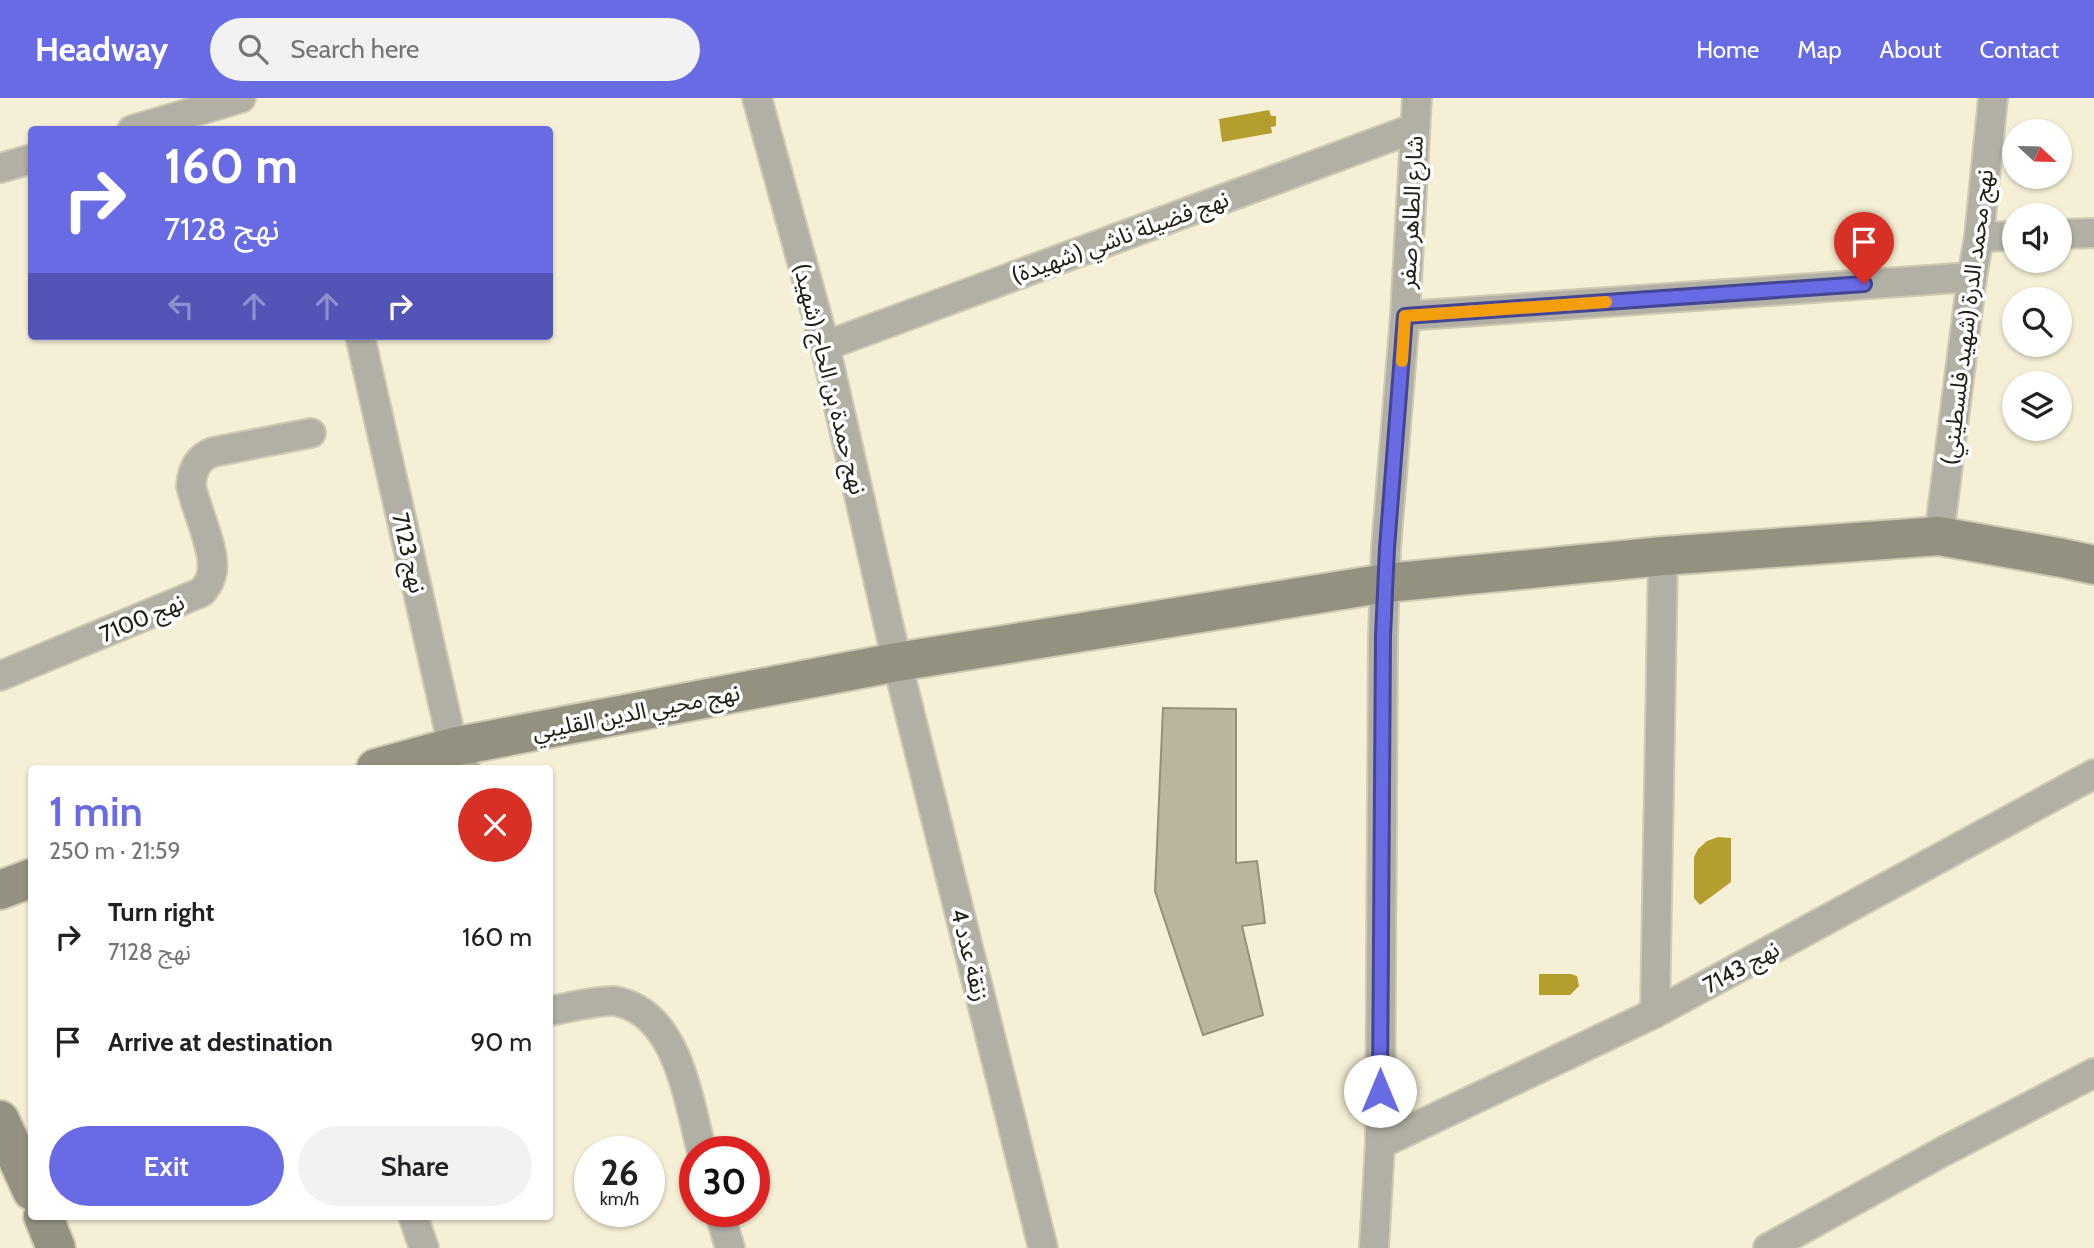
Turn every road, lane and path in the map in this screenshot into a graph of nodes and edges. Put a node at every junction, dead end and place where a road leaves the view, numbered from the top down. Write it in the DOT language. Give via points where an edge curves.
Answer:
graph roads {
  1 [pos="241,98"];
  2 [pos="757,98"];
  3 [pos="1417,98"];
  4 [pos="1993,98"];
  5 [pos="146,126"];
  6 [pos="1415,128"];
  7 [pos="28,160"];
  8 [pos="0,168"];
  9 [pos="2094,233"];
  10 [pos="2072,234"];
  11 [pos="2002,236"];
  12 [pos="1979,237"];
  13 [pos="1972,277"];
  14 [pos="1405,316"];
  15 [pos="361,340"];
  16 [pos="825,346"];
  17 [pos="311,433"];
  18 [pos="1939,536"];
  19 [pos="1663,556"];
  20 [pos="2094,565"];
  21 [pos="1386,583"];
  22 [pos="897,662"];
  23 [pos="0,676"];
  24 [pos="459,758"];
  25 [pos="401,765"];
  26 [pos="2094,774"];
  27 [pos="28,880"];
  28 [pos="0,890"];
  29 [pos="553,1011"];
  30 [pos="1655,1013"];
  31 [pos="2094,1073"];
  32 [pos="0,1120"];
  33 [pos="698,1136"];
  34 [pos="1380,1144"];
  35 [pos="28,1182"];
  36 [pos="45,1220"];
  37 [pos="414,1220"];
  38 [pos="724,1227"];
  39 [pos="56,1248"];
  40 [pos="424,1248"];
  41 [pos="730,1248"];
  42 [pos="1043,1248"];
  43 [pos="1374,1248"];
  44 [pos="1768,1248"];
  1 -- 5 [label="street"];
  2 -- 16 [label="street, نهج حمدة بن الحاج (شهيد)"];
  3 -- 6 [label="street, شارع الطاهر صفر"];
  4 -- 12 [label="street, نهج محمد الدرة (شهيد فلسطيني)"];
  6 -- 14 [label="street, شارع الطاهر صفر"];
  6 -- 16 [label="street, نهج فضيلة ناشي (شهيدة)"];
  7 -- 8 [label="street"];
  9 -- 10 [label="street"];
  11 -- 12 [label="street"];
  12 -- 13 [label="street, نهج محمد الدرة (شهيد فلسطيني)"];
  13 -- 14 [label="street"];
  13 -- 18 [label="street, نهج محمد الدرة (شهيد فلسطيني)"];
  14 -- 21 [label="street, شارع الطاهر صفر"];
  15 -- 24 [label="street, نهج 7123"];
  16 -- 22 [label="street, نهج حمدة بن الحاج (شهيد)"];
  17 -- 23 [label="street, نهج 7100" via="213,452 198,461 191,486 213,571 202,592"];
  18 -- 19 [label="street, نهج محيي الدين القليبي"];
  18 -- 20 [label="street, نهج محيي الدين القليبي"];
  19 -- 21 [label="street, نهج محيي الدين القليبي"];
  19 -- 30 [label="street"];
  21 -- 22 [label="street, نهج محيي الدين القليبي"];
  21 -- 34 [label="street, شارع الطاهر صفر"];
  22 -- 24 [label="street, نهج محيي الدين القليبي"];
  22 -- 42 [label="street, زنقة عدد 4"];
  24 -- 25 [label="street, نهج محيي الدين القليبي"];
  26 -- 30 [label="street, نهج 7143"];
  27 -- 28 [label="street"];
  29 -- 33 [label="street" via="613,1001 642,1011 665,1035 678,1064"];
  30 -- 34 [label="street, نهج 7143"];
  31 -- 44 [label="street"];
  32 -- 35 [label="street"];
  34 -- 43 [label="street, شارع الطاهر صفر"];
  36 -- 39 [label="street"];
  37 -- 40 [label="street"];
  38 -- 41 [label="street"];
}
